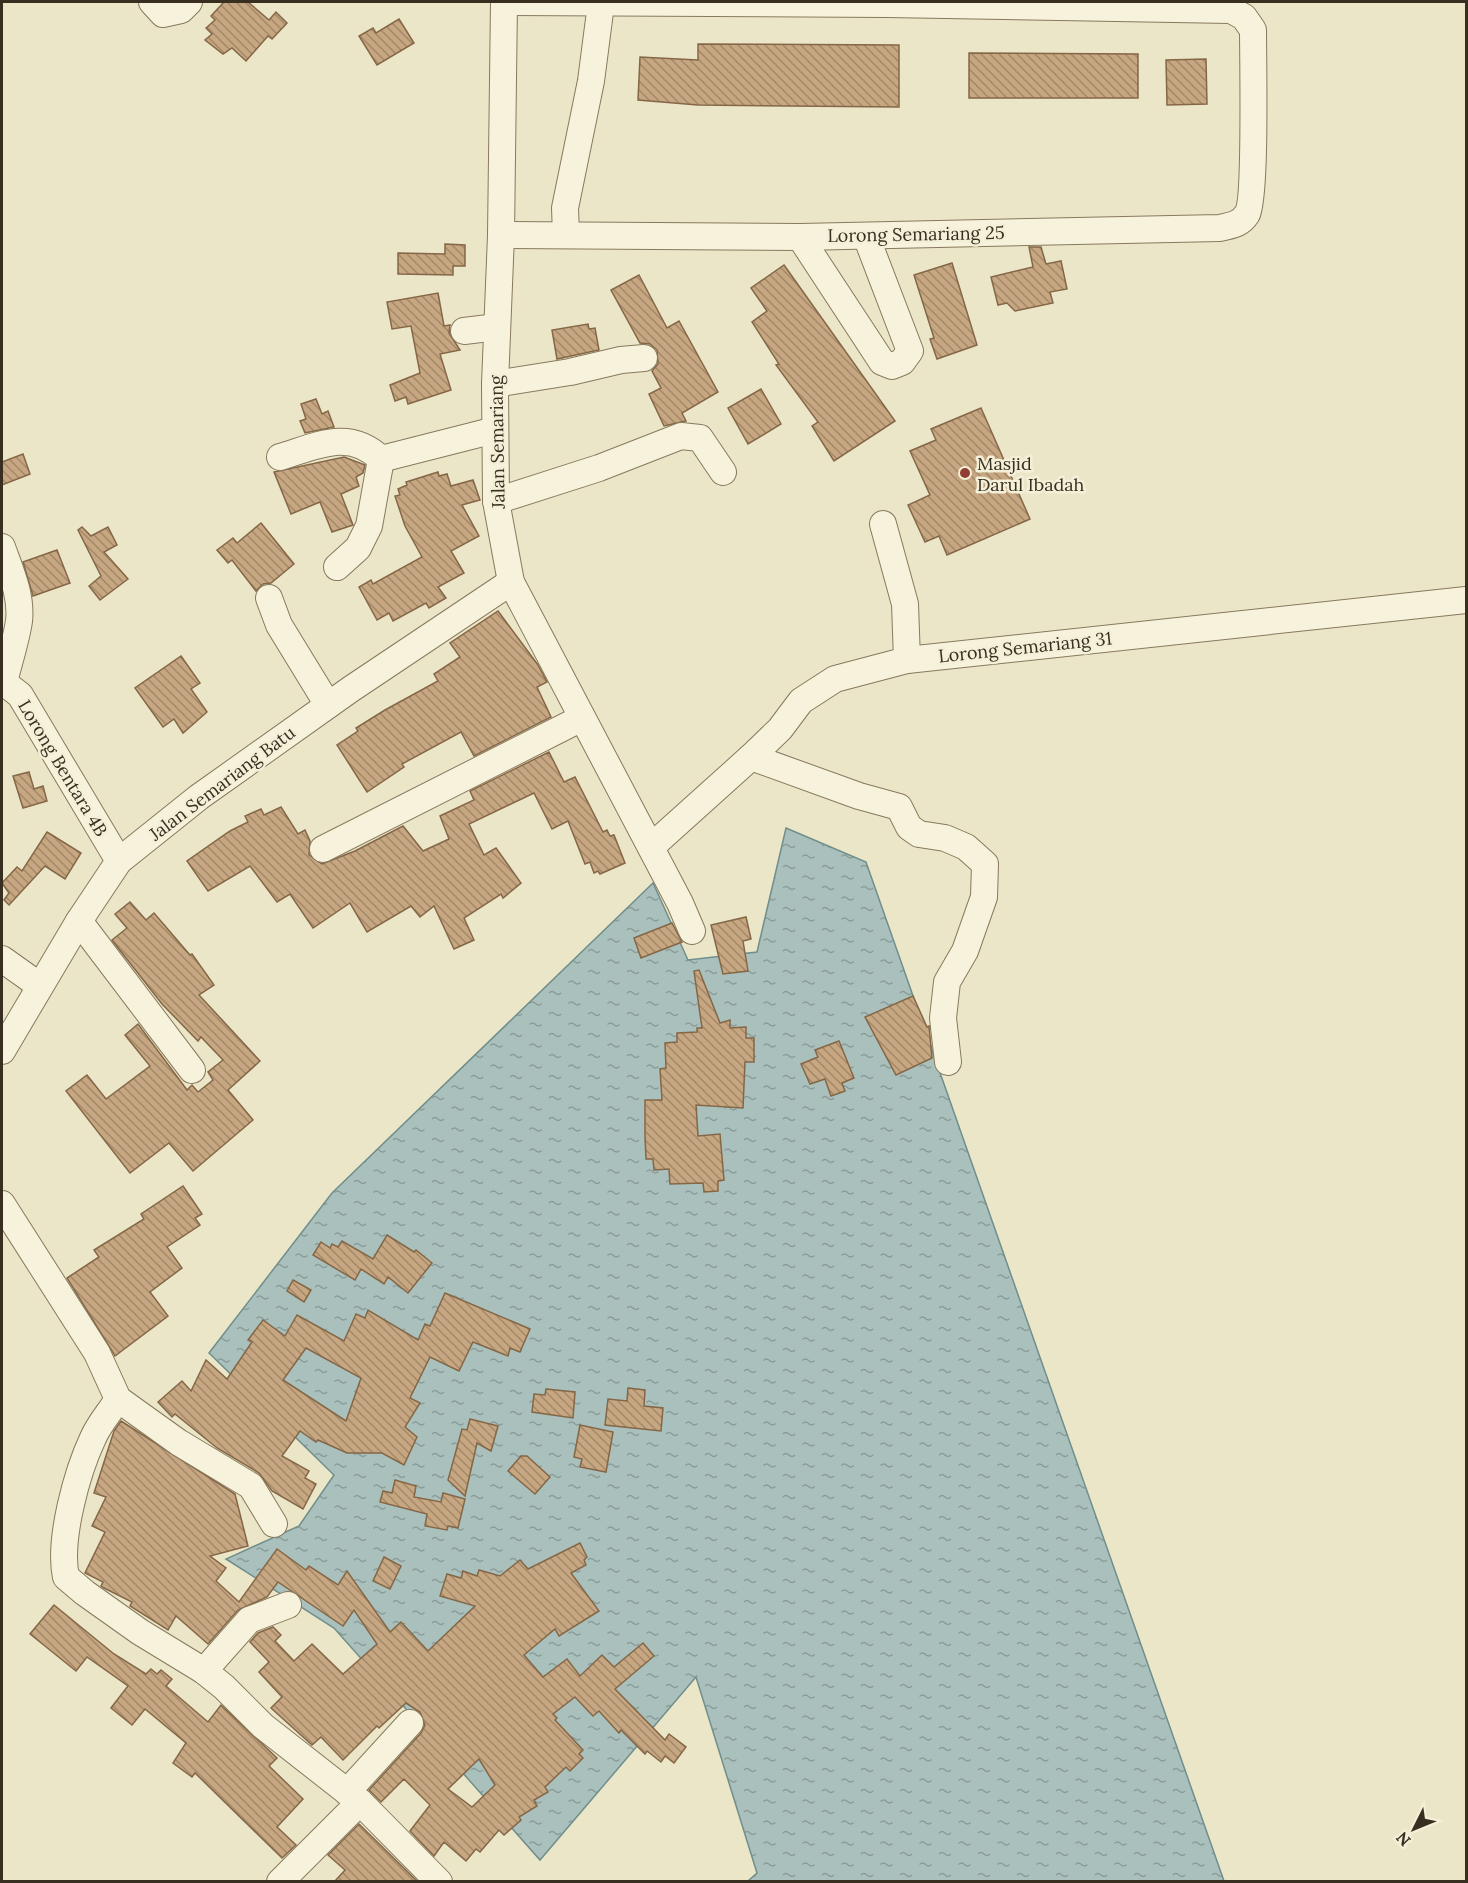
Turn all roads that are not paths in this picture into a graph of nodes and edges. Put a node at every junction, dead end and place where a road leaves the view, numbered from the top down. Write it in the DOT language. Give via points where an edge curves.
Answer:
graph roads {
  1 [pos="152,2"];
  2 [pos="189,2"];
  3 [pos="504,2"];
  4 [pos="969,3"];
  5 [pos="601,4"];
  6 [pos="566,234"];
  7 [pos="501,235"];
  8 [pos="866,236"];
  9 [pos="800,237"];
  10 [pos="497,327"];
  11 [pos="464,331"];
  12 [pos="644,358"];
  13 [pos="495,384"];
  14 [pos="495,430"];
  15 [pos="280,457"];
  16 [pos="381,459"];
  17 [pos="723,472"];
  18 [pos="496,501"];
  19 [pos="883,524"];
  20 [pos="2,547"];
  21 [pos="337,567"];
  22 [pos="511,582"];
  23 [pos="269,598"];
  24 [pos="1467,600"];
  25 [pos="907,660"];
  26 [pos="3,681"];
  27 [pos="328,705"];
  28 [pos="582,718"];
  29 [pos="751,757"];
  30 [pos="651,847"];
  31 [pos="323,849"];
  32 [pos="119,861"];
  33 [pos="79,921"];
  34 [pos="692,931"];
  35 [pos="2,959"];
  36 [pos="40,987"];
  37 [pos="2,1051"];
  38 [pos="948,1062"];
  39 [pos="192,1070"];
  40 [pos="2,1204"];
  41 [pos="118,1399"];
  42 [pos="274,1524"];
  43 [pos="288,1605"];
  44 [pos="204,1671"];
  45 [pos="410,1723"];
  46 [pos="354,1797"];
  47 [pos="279,1881"];
  48 [pos="439,1881"];
  1 -- 2 [label="street" via="163,14 181,10"];
  3 -- 5 [label="street, Lorong Semariang 25"];
  3 -- 7 [label="street, Jalan Semariang"];
  4 -- 5 [label="street, Lorong Semariang 25"];
  4 -- 8 [label="street, Lorong Semariang 25" via="1231,10 1244,17 1253,30 1249,212 1239,223 1220,228"];
  5 -- 6 [label="street" via="591,81 565,208"];
  6 -- 7 [label="street, Lorong Semariang 25"];
  6 -- 9 [label="street, Lorong Semariang 25"];
  7 -- 10 [label="street, Jalan Semariang"];
  8 -- 9 [label="street, Lorong Semariang 25"];
  8 -- 9 [label="street" via="910,351 902,362 892,366 882,362"];
  10 -- 11 [label="street"];
  10 -- 13 [label="street, Jalan Semariang"];
  12 -- 13 [label="street"];
  13 -- 14 [label="street, Jalan Semariang"];
  14 -- 16 [label="street"];
  14 -- 18 [label="street, Jalan Semariang"];
  15 -- 16 [label="street" via="347,440 375,452"];
  16 -- 21 [label="street" via="369,525 358,548"];
  17 -- 18 [label="street" via="700,438 681,435 599,468"];
  18 -- 22 [label="street, Jalan Semariang"];
  19 -- 25 [label="street" via="905,604"];
  20 -- 26 [label="street" via="19,604 19,621"];
  22 -- 27 [label="street, Jalan Semariang Batu"];
  22 -- 28 [label="street, Jalan Semariang"];
  23 -- 27 [label="street" via="279,625"];
  24 -- 25 [label="street, Lorong Semariang 31"];
  25 -- 29 [label="street, Lorong Semariang 31" via="835,679 801,701"];
  26 -- 32 [label="street, Lorong Bentara 4B" via="20,695"];
  27 -- 32 [label="street, Jalan Semariang Batu" via="199,797"];
  28 -- 30 [label="street, Jalan Semariang"];
  28 -- 31 [label="street"];
  29 -- 30 [label="street, Lorong Semariang 31"];
  29 -- 38 [label="street" via="899,807 909,827 919,834 945,838 966,847 985,864 984,897 965,951 947,982 943,1018"];
  30 -- 34 [label="street, Jalan Semariang"];
  32 -- 33 [label="street, Jalan Semariang Batu"];
  33 -- 36 [label="street, Jalan Semariang Batu"];
  33 -- 39 [label="street"];
  35 -- 36 [label="street"];
  36 -- 37 [label="street, Jalan Semariang Batu"];
  40 -- 41 [label="street" via="97,1353"];
  41 -- 42 [label="street" via="178,1443 251,1486"];
  41 -- 44 [label="street" via="93,1437 76,1491 63,1540 66,1577 140,1632"];
  43 -- 44 [label="street" via="249,1620"];
  44 -- 46 [label="street" via="263,1726"];
  45 -- 46 [label="street"];
  46 -- 47 [label="street"];
  46 -- 48 [label="street"];
}
